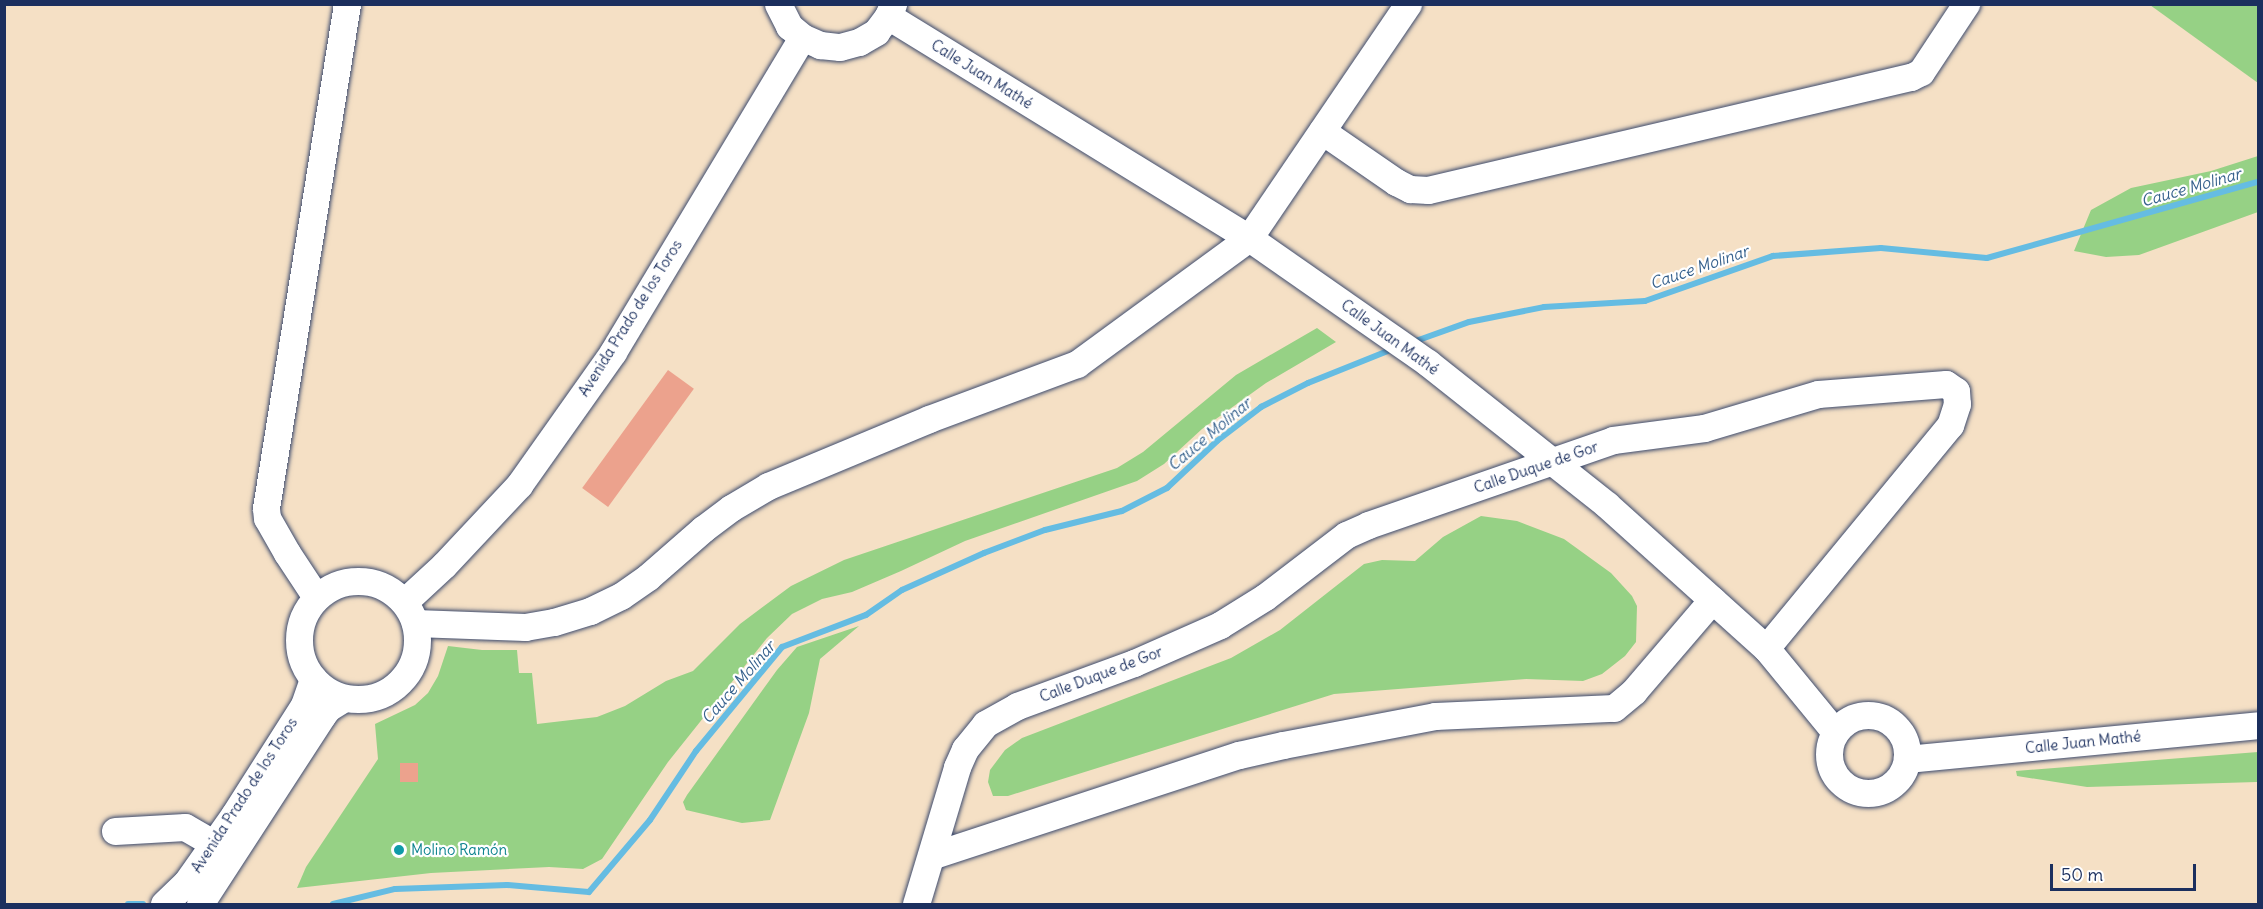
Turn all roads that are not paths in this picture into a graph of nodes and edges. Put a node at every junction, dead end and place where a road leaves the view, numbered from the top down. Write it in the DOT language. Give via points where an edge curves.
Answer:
graph roads {
  1 [pos="347,4"];
  2 [pos="778,4"];
  3 [pos="1408,4"];
  4 [pos="1966,4"];
  5 [pos="890,10"];
  6 [pos="802,37"];
  7 [pos="1322,131"];
  8 [pos="1249,238"];
  9 [pos="1554,461"];
  10 [pos="316,597"];
  11 [pos="1712,600"];
  12 [pos="410,613"];
  13 [pos="1766,648"];
  14 [pos="313,679"];
  15 [pos="344,698"];
  16 [pos="2259,724"];
  17 [pos="1834,732"];
  18 [pos="1907,759"];
  19 [pos="115,831"];
  20 [pos="214,844"];
  21 [pos="931,856"];
  22 [pos="197,894"];
  23 [pos="164,904"];
  24 [pos="916,904"];
  1 -- 10 [label="street" via="266,508 267,518"];
  2 -- 6 [label="street" via="789,26"];
  3 -- 7 [label="street"];
  4 -- 7 [label="street" via="1921,72 1911,77 1428,190 1410,189 1396,182"];
  5 -- 6 [label="street" via="876,32 859,42 840,47 820,45"];
  5 -- 8 [label="street, Calle Juan Mathé"];
  6 -- 12 [label="street, Avenida Prado de los Toros" via="613,352 519,485 452,557"];
  7 -- 8 [label="street"];
  8 -- 9 [label="street, Calle Juan Mathé" via="1421,358"];
  8 -- 12 [label="street" via="1077,363 768,486 703,529 630,590 590,611 525,627"];
  9 -- 11 [label="street, Calle Juan Mathé"];
  9 -- 13 [label="street, Calle Duque de Gor" via="1613,440 1704,428 1818,394 1932,383 1956,390 1957,404 1950,425"];
  9 -- 21 [label="street, Calle Duque de Gor" via="1368,525 1335,542 1265,597 1220,625 1134,663 999,714 985,724 965,749"];
  10 -- 12 [label="street" via="333,586 371,582 389,589"];
  10 -- 14 [label="street" via="306,612 299,637 303,664"];
  11 -- 13 [label="street, Calle Juan Mathé"];
  11 -- 21 [label="street" via="1634,691 1614,708 1435,716 1283,745 1239,755"];
  12 -- 15 [label="street" via="418,642 405,677 374,698"];
  13 -- 17 [label="street, Calle Juan Mathé"];
  14 -- 15 [label="street"];
  14 -- 20 [label="street, Avenida Prado de los Toros" via="304,705"];
  15 -- 22 [label="street, Avenida Prado de los Toros" via="322,716"];
  16 -- 18 [label="street, Calle Juan Mathé"];
  17 -- 18 [label="street" via="1855,716 1881,716 1902,733"];
  17 -- 18 [label="street" via="1829,743 1831,769 1848,788 1866,793 1885,789 1899,777"];
  19 -- 20 [label="street" via="185,827"];
  20 -- 22 [label="street, Avenida Prado de los Toros"];
  21 -- 24 [label="street, Calle Duque de Gor"];
  22 -- 23 [label="street, Avenida Prado de los Toros"];
}
